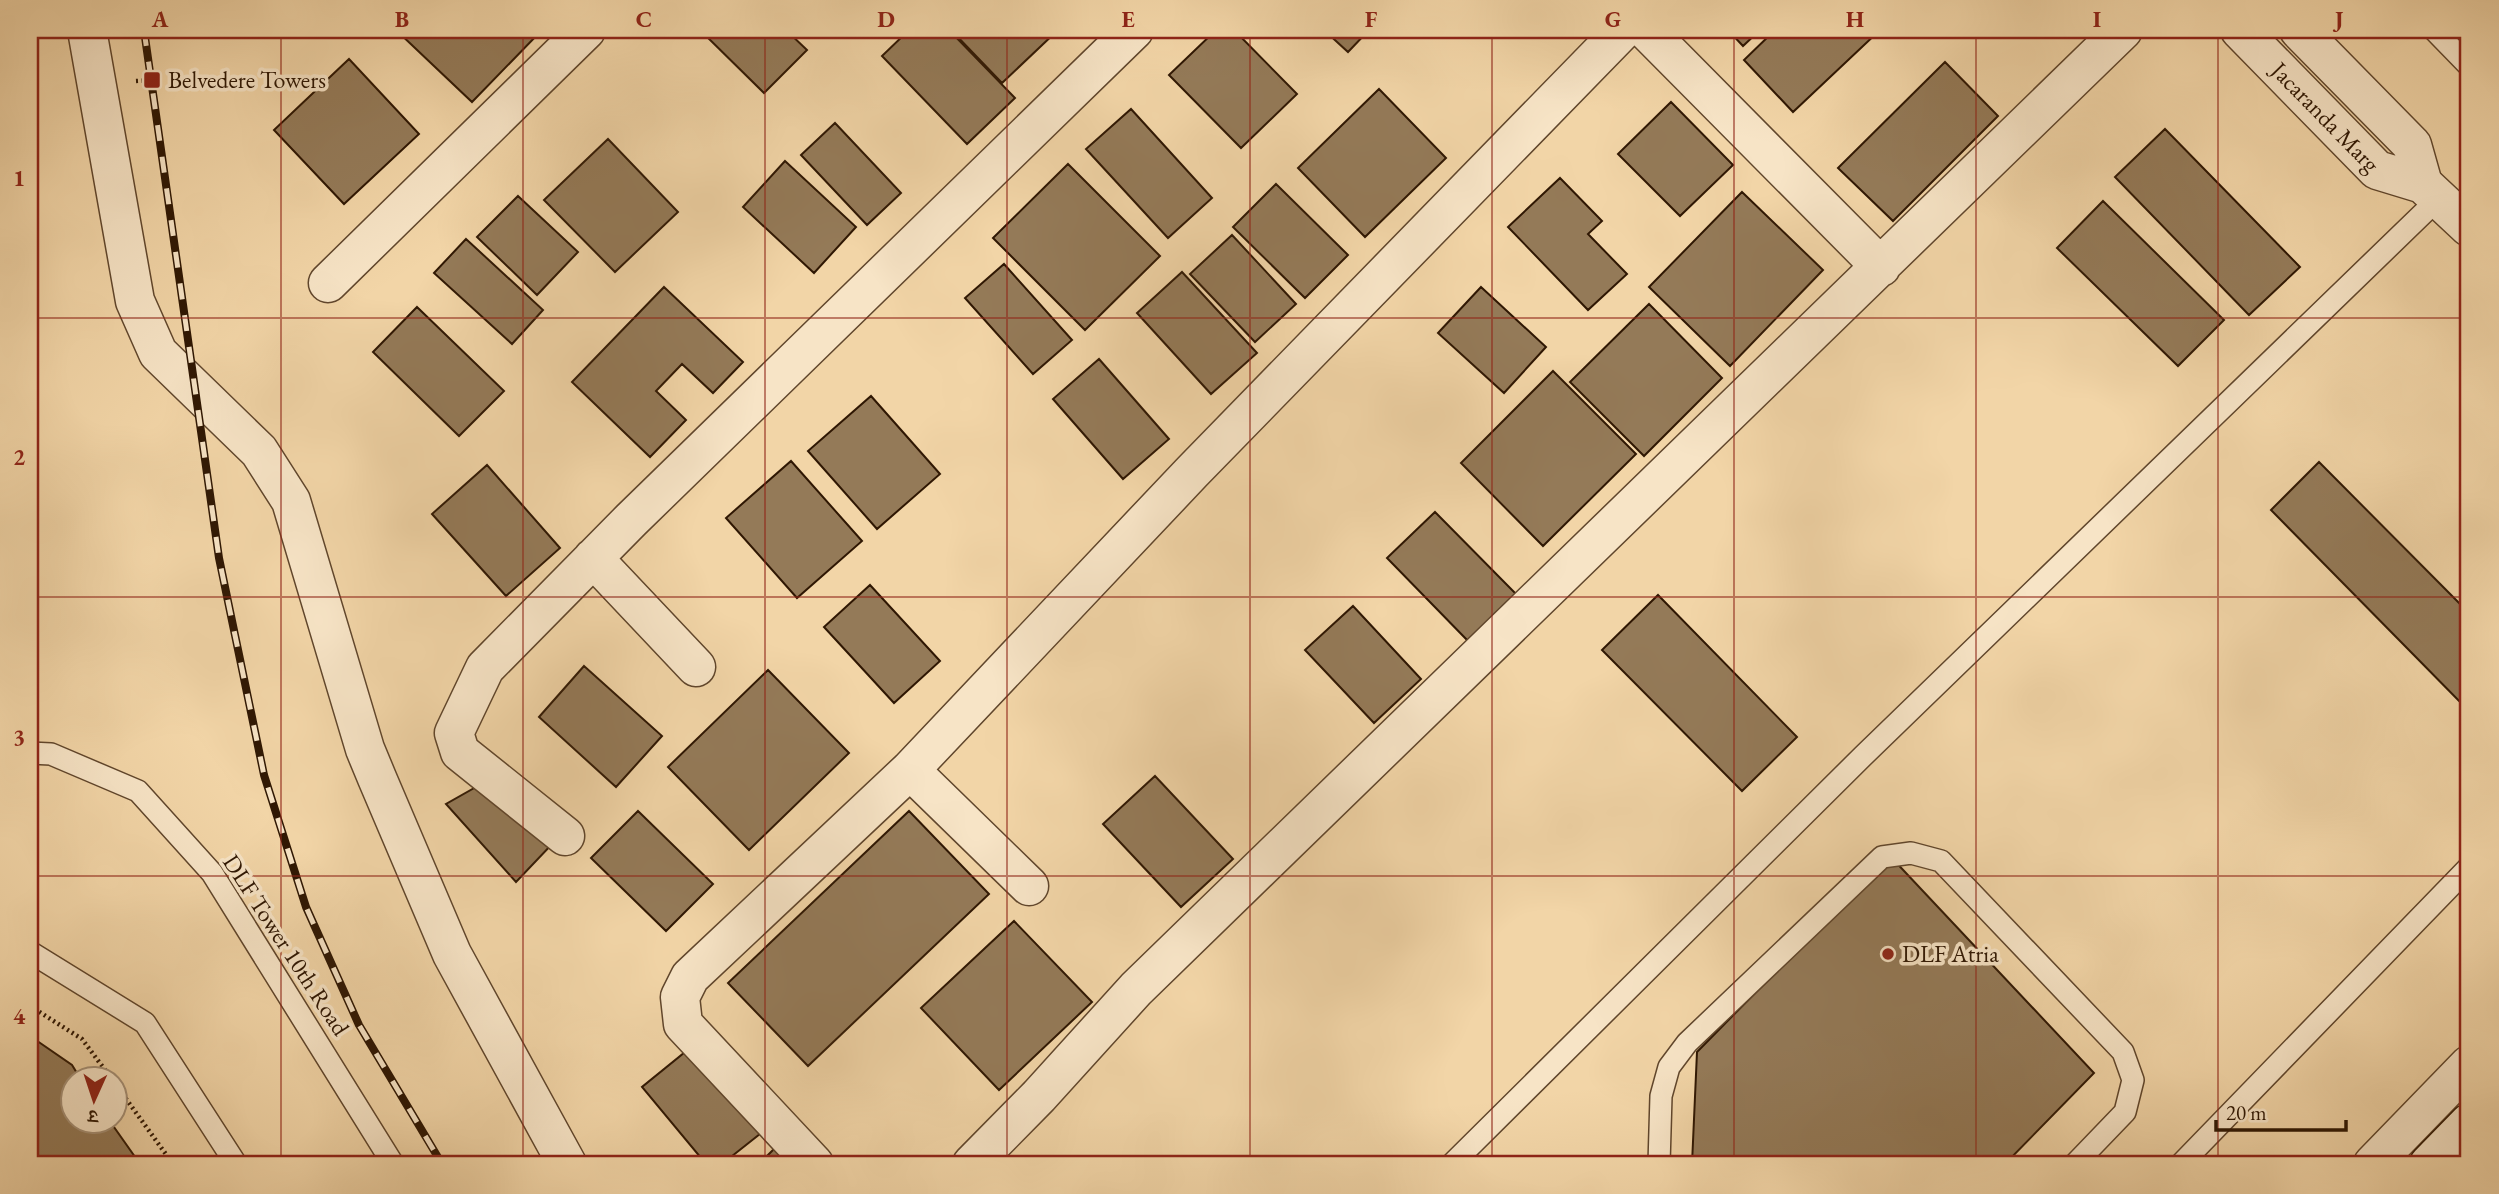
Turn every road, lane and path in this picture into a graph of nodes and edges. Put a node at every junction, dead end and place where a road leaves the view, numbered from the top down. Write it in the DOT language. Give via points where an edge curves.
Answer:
graph roads {
  1 [pos="87,30"];
  2 [pos="586,30"];
  3 [pos="1134,30"];
  4 [pos="1623,30"];
  5 [pos="1646,30"];
  6 [pos="2123,30"];
  7 [pos="2240,30"];
  8 [pos="2300,30"];
  9 [pos="2434,30"];
  10 [pos="2469,66"];
  11 [pos="2431,191"];
  12 [pos="2469,227"];
  13 [pos="1881,267"];
  14 [pos="328,283"];
  15 [pos="593,558"];
  16 [pos="696,667"];
  17 [pos="30,752"];
  18 [pos="910,770"];
  19 [pos="565,836"];
  20 [pos="2469,867"];
  21 [pos="1029,886"];
  22 [pos="30,952"];
  23 [pos="30,1006"];
  24 [pos="100,1064"];
  25 [pos="2469,1065"];
  26 [pos="130,1104"];
  27 [pos="2469,1123"];
  28 [pos="173,1164"];
  29 [pos="236,1164"];
  30 [pos="393,1164"];
  31 [pos="567,1164"];
  32 [pos="814,1164"];
  33 [pos="972,1164"];
  34 [pos="1452,1164"];
  35 [pos="1659,1164"];
  36 [pos="2075,1164"];
  37 [pos="2181,1164"];
  38 [pos="2373,1164"];
  39 [pos="2429,1164"];
  1 -- 31 [label="street" via="135,301 158,354 259,451 291,501 365,749 452,954"];
  2 -- 14 [label="street"];
  3 -- 15 [label="street"];
  4 -- 18 [label="street" via="1192,472"];
  5 -- 13 [label="street"];
  6 -- 13 [label="street"];
  7 -- 11 [label="street, Jacaranda Marg" via="2377,170"];
  8 -- 11 [label="street, Jacaranda Marg" via="2412,145"];
  9 -- 10 [label="lane"];
  11 -- 12 [label="street, Jacaranda Marg"];
  11 -- 34 [label="lane"];
  13 -- 33 [label="street" via="1136,989"];
  15 -- 16 [label="street"];
  15 -- 19 [label="street" via="485,668 454,733 460,752"];
  17 -- 30 [label="lane, DLF Tower 10th Road" via="51,754 138,791 212,873"];
  18 -- 21 [label="street"];
  18 -- 32 [label="street" via="690,977 680,997 683,1024"];
  20 -- 37 [label="lane"];
  22 -- 29 [label="lane" via="145,1023"];
  23 -- 24 [label="path" via="82,1039"];
  25 -- 38 [label="street"];
  26 -- 28 [label="path"];
  27 -- 39 [label="street"];
  35 -- 36 [label="lane" via="1661,1096 1669,1068 1687,1043 1882,857 1911,852 1941,861 2123,1052 2133,1080 2125,1112"];
}
